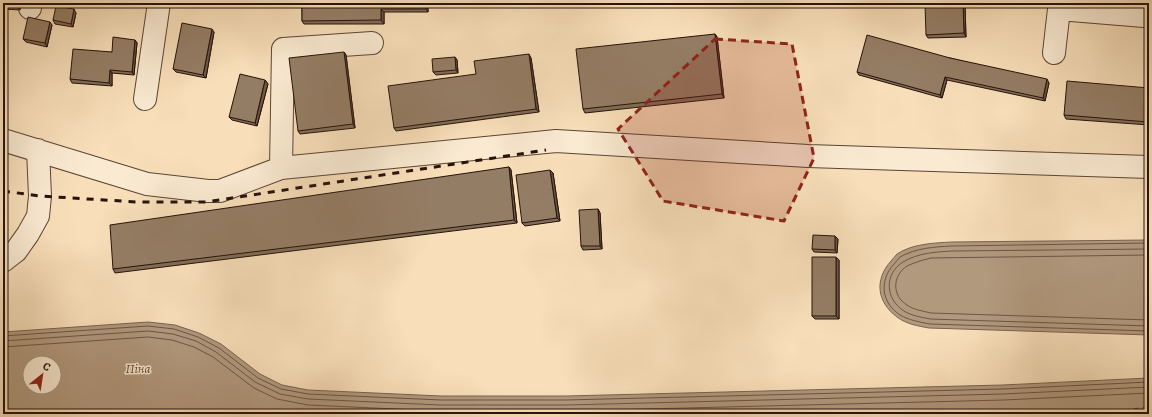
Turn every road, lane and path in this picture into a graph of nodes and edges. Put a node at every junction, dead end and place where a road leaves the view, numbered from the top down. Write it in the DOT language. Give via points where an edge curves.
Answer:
graph roads {
  1 [pos="159,3"];
  2 [pos="1149,14"];
  3 [pos="372,43"];
  4 [pos="1054,53"];
  5 [pos="145,99"];
  6 [pos="3,140"];
  7 [pos="38,150"];
  8 [pos="1149,167"];
  9 [pos="281,168"];
  10 [pos="3,260"];
  1 -- 5 [label="street"];
  2 -- 4 [label="street" via="1144,16 1059,9"];
  3 -- 9 [label="street" via="284,49"];
  6 -- 7 [label="street"];
  7 -- 9 [label="street" via="148,184 208,191 220,191"];
  7 -- 10 [label="street" via="38,216 16,251"];
  8 -- 9 [label="street" via="808,156 556,141"];
}
